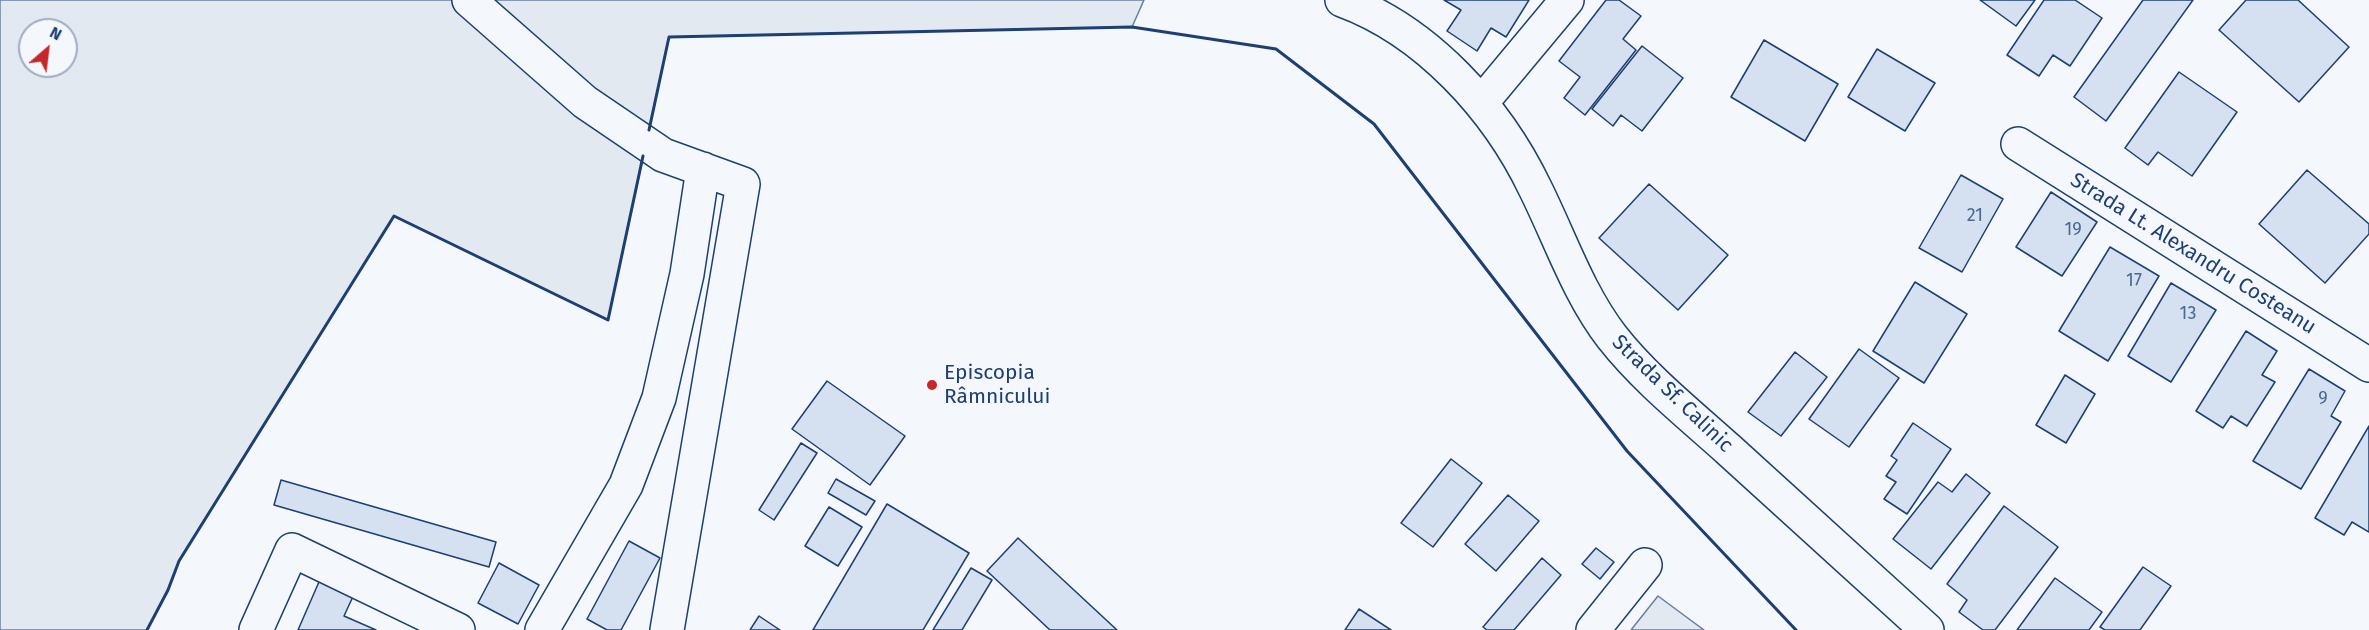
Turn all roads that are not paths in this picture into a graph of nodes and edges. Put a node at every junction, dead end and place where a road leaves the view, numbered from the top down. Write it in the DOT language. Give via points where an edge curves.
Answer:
graph roads {
  1 [pos="469,0"];
  2 [pos="1342,0"];
  3 [pos="1567,0"];
  4 [pos="1482,102"];
  5 [pos="2018,144"];
  6 [pos="703,170"];
  7 [pos="2369,365"];
  8 [pos="1645,565"];
  9 [pos="256,630"];
  10 [pos="458,630"];
  11 [pos="542,630"];
  12 [pos="667,630"];
  13 [pos="1593,630"];
  14 [pos="1927,630"];
  1 -- 6 [label="street" via="585,102 663,155"];
  2 -- 4 [label="street, Strada Sf. Calinic" via="1394,24"];
  3 -- 4 [label="street"];
  4 -- 14 [label="street, Strada Sf. Calinic" via="1510,141 1589,302 1612,336 1663,390"];
  5 -- 7 [label="street, Strada Lt. Alexandru Costeanu"];
  6 -- 11 [label="street" via="687,273 659,398 626,484"];
  6 -- 12 [label="street" via="743,184"];
  8 -- 13 [label="street"];
  9 -- 10 [label="street" via="292,550"];
}
